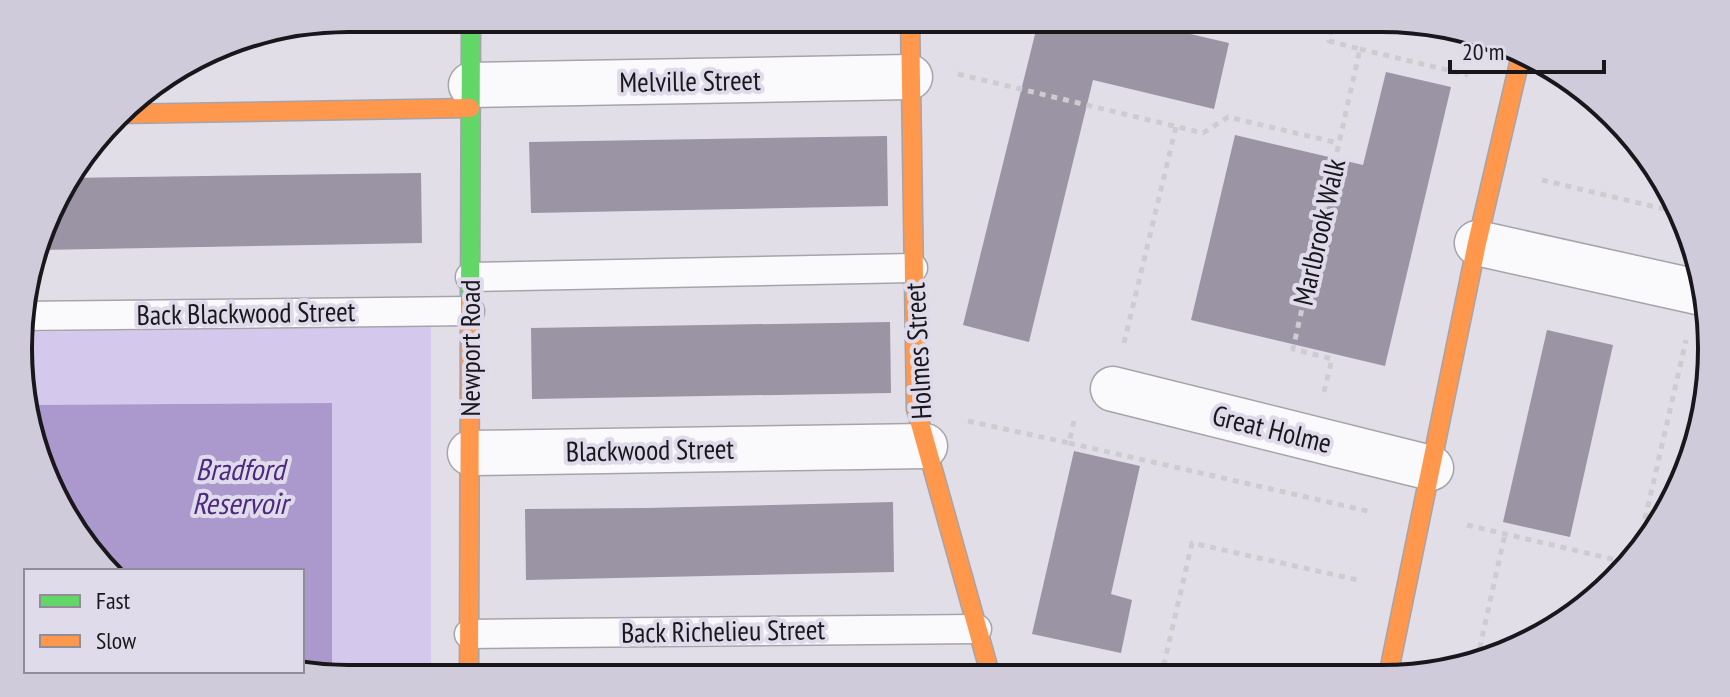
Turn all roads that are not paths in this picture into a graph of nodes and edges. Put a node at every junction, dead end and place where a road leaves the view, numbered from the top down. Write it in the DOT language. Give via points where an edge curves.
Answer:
graph roads {
  1 [pos="471,32"];
  2 [pos="910,32"];
  3 [pos="1519,64"];
  4 [pos="910,70"];
  5 [pos="470,96"];
  6 [pos="138,113"];
  7 [pos="1477,243"];
  8 [pos="913,268"];
  9 [pos="470,277"];
  10 [pos="1693,292"];
  11 [pos="470,311"];
  12 [pos="34,316"];
  13 [pos="1113,389"];
  14 [pos="921,427"];
  15 [pos="470,453"];
  16 [pos="1431,468"];
  17 [pos="977,629"];
  18 [pos="469,634"];
  19 [pos="469,665"];
  20 [pos="988,665"];
  21 [pos="1390,665"];
  1 -- 5 [label="street, Newport Road"];
  2 -- 4 [label="street, Holmes Street"];
  3 -- 7 [label="street"];
  4 -- 5 [label="street, Melville Street"];
  4 -- 8 [label="street, Holmes Street"];
  5 -- 6 [label="street, Melville Street"];
  5 -- 9 [label="street, Newport Road"];
  7 -- 10 [label="street"];
  7 -- 16 [label="street"];
  8 -- 9 [label="lane"];
  8 -- 14 [label="street, Holmes Street"];
  9 -- 11 [label="street, Newport Road"];
  11 -- 12 [label="lane, Back Blackwood Street"];
  11 -- 15 [label="street, Newport Road"];
  13 -- 16 [label="street, Great Holme"];
  14 -- 15 [label="street, Blackwood Street"];
  14 -- 17 [label="street, Holmes Street"];
  15 -- 18 [label="street, Newport Road"];
  16 -- 21 [label="street"];
  17 -- 18 [label="lane, Back Richelieu Street"];
  17 -- 20 [label="street, Holmes Street"];
  18 -- 19 [label="street, Newport Road"];
}
